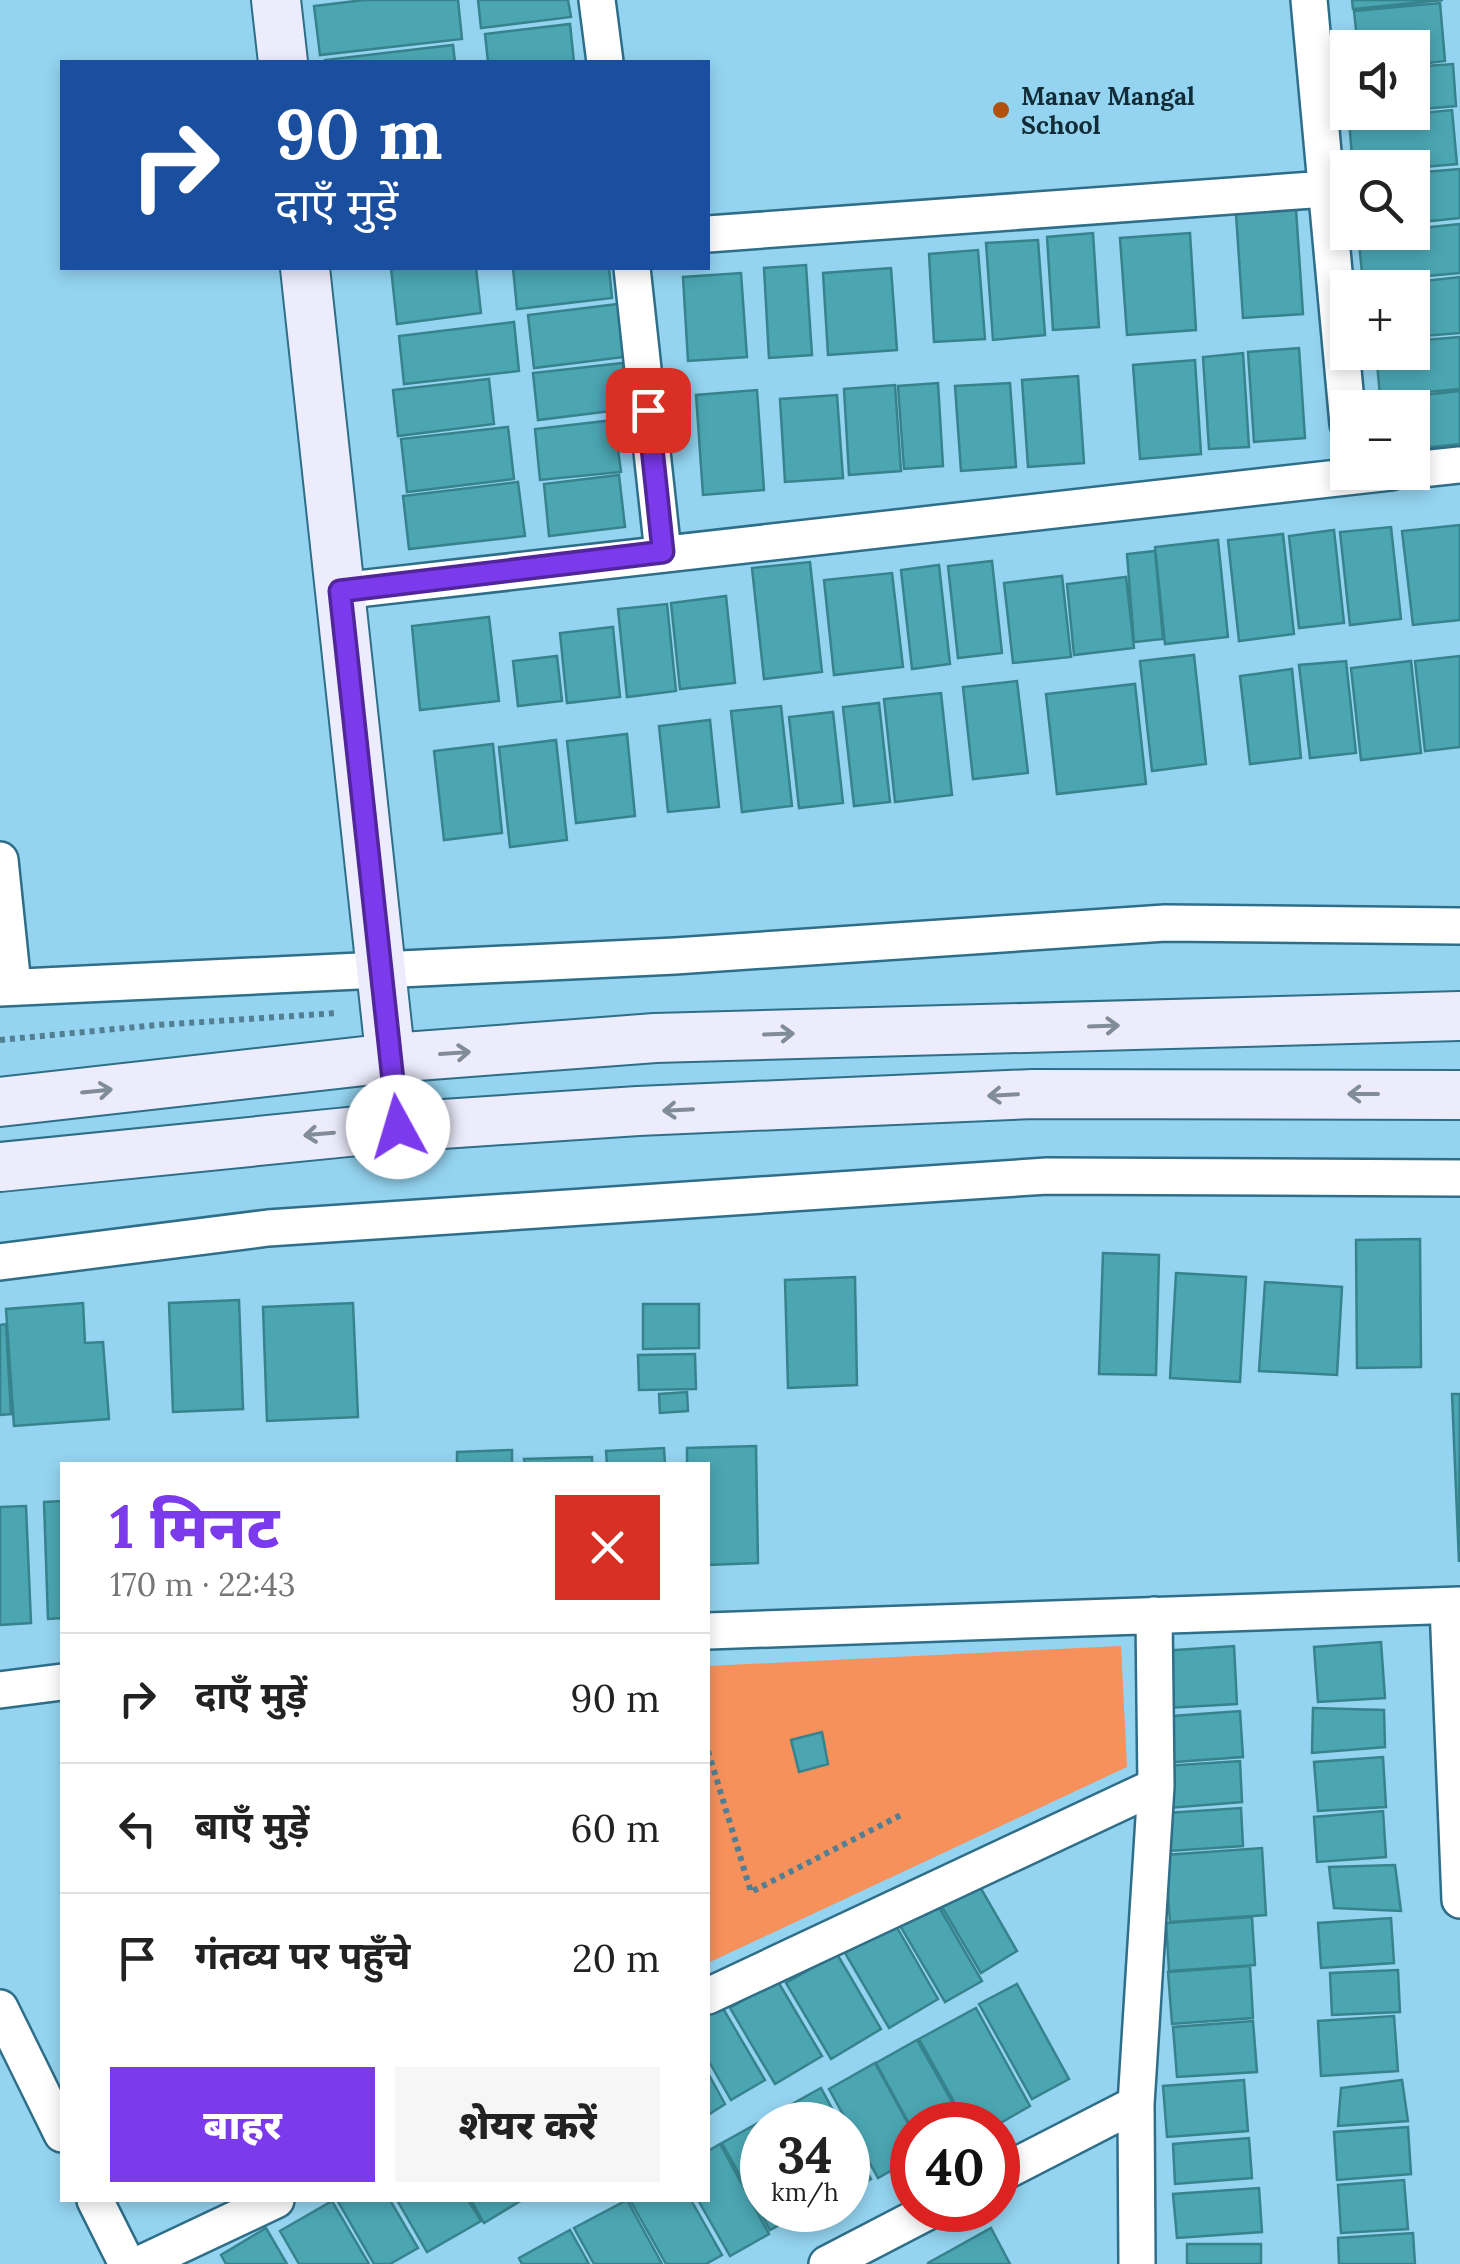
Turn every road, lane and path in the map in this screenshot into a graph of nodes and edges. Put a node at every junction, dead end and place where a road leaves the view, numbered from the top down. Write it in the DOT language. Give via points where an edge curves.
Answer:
graph roads {
  1 [pos="276,0"];
  2 [pos="596,0"];
  3 [pos="1309,0"];
  4 [pos="282,60"];
  5 [pos="605,60"];
  6 [pos="1326,189"];
  7 [pos="710,234"];
  8 [pos="305,270"];
  9 [pos="632,270"];
  10 [pos="1345,390"];
  11 [pos="1460,465"];
  12 [pos="1430,468"];
  13 [pos="1330,477"];
  14 [pos="663,552"];
  15 [pos="340,591"];
  16 [pos="0,860"];
  17 [pos="1460,926"];
  18 [pos="381,970"];
  19 [pos="7,987"];
  20 [pos="348,1012"];
  21 [pos="1460,1016"];
  22 [pos="0,1040"];
  23 [pos="391,1058"];
  24 [pos="1460,1095"];
  25 [pos="0,1102"];
  26 [pos="398,1127"];
  27 [pos="0,1167"];
  28 [pos="1460,1178"];
  29 [pos="0,1262"];
  30 [pos="1454,1606"];
  31 [pos="1154,1615"];
  32 [pos="710,1631"];
  33 [pos="60,1682"];
  34 [pos="0,1690"];
  35 [pos="710,1759"];
  36 [pos="1156,1786"];
  37 [pos="901,1815"];
  38 [pos="1460,1900"];
  39 [pos="710,1995"];
  40 [pos="0,2008"];
  41 [pos="1136,2104"];
  42 [pos="60,2130"];
  43 [pos="1020,2165"];
  44 [pos="96,2202"];
  45 [pos="272,2202"];
  46 [pos="890,2231"];
  47 [pos="127,2264"];
  48 [pos="140,2264"];
  49 [pos="827,2264"];
  50 [pos="1138,2264"];
  1 -- 4 [label="street"];
  2 -- 5 [label="street"];
  3 -- 6 [label="street"];
  6 -- 7 [label="street"];
  6 -- 10 [label="street"];
  8 -- 15 [label="street"];
  9 -- 14 [label="street"];
  11 -- 12 [label="street"];
  13 -- 14 [label="street"];
  14 -- 15 [label="street"];
  15 -- 18 [label="street"];
  16 -- 19 [label="street"];
  17 -- 18 [label="street" via="1164,923"];
  18 -- 19 [label="street"];
  18 -- 23 [label="street"];
  20 -- 22 [label="path"];
  23 -- 21 [label="street, one-way" via="655,1038"];
  25 -- 23 [label="street, one-way"];
  23 -- 26 [label="street"];
  24 -- 26 [label="street, one-way" via="1033,1094"];
  26 -- 27 [label="street, one-way"];
  28 -- 29 [label="street" via="1047,1176 268,1228"];
  30 -- 31 [label="street"];
  30 -- 38 [label="street"];
  31 -- 32 [label="street"];
  31 -- 36 [label="street"];
  33 -- 34 [label="street"];
  35 -- 37 [label="path" via="750,1892"];
  36 -- 39 [label="street"];
  36 -- 41 [label="street"];
  40 -- 42 [label="street"];
  41 -- 43 [label="street"];
  41 -- 50 [label="street"];
  44 -- 47 [label="street"];
  45 -- 48 [label="street"];
  46 -- 49 [label="street"];
}
